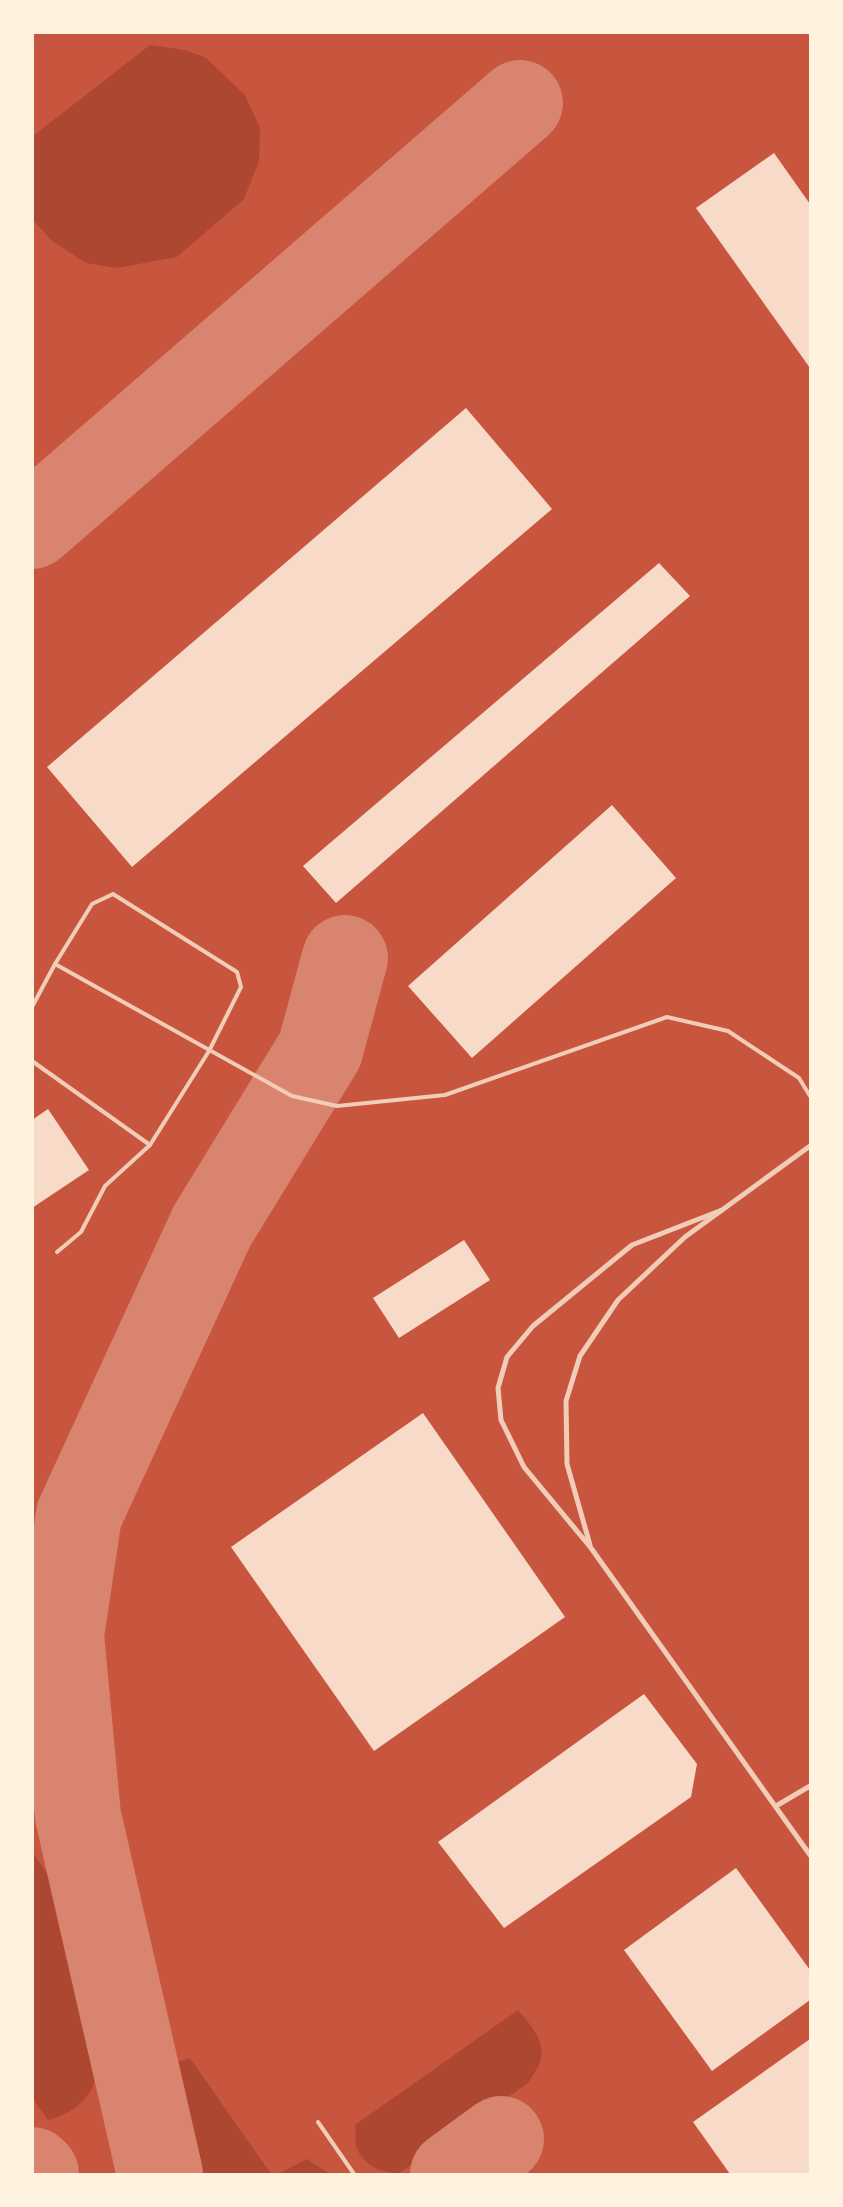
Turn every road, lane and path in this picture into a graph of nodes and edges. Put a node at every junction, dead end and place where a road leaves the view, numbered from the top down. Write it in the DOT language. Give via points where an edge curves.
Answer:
graph roads {
  1 [pos="55,964"];
  2 [pos="32,1007"];
  3 [pos="209,1051"];
  4 [pos="32,1061"];
  5 [pos="810,1096"];
  6 [pos="150,1144"];
  7 [pos="810,1146"];
  8 [pos="722,1210"];
  9 [pos="57,1252"];
  10 [pos="591,1548"];
  11 [pos="810,1786"];
  12 [pos="776,1806"];
  13 [pos="810,1855"];
  14 [pos="318,2122"];
  15 [pos="354,2174"];
  1 -- 2 [label="lane"];
  1 -- 3 [label="lane"];
  1 -- 3 [label="lane" via="92,904 113,894 237,972 241,987"];
  3 -- 5 [label="lane" via="292,1096 337,1106 445,1095 667,1017 728,1031 799,1078"];
  3 -- 6 [label="lane"];
  4 -- 6 [label="lane"];
  6 -- 9 [label="lane" via="105,1186 82,1232"];
  7 -- 8 [label="street"];
  8 -- 10 [label="street" via="685,1237 618,1300 580,1356 566,1401 567,1464"];
  8 -- 10 [label="street" via="632,1245 533,1326 507,1357 498,1388 501,1420 524,1467"];
  10 -- 12 [label="street"];
  11 -- 12 [label="street"];
  12 -- 13 [label="street"];
  14 -- 15 [label="lane"];
}
